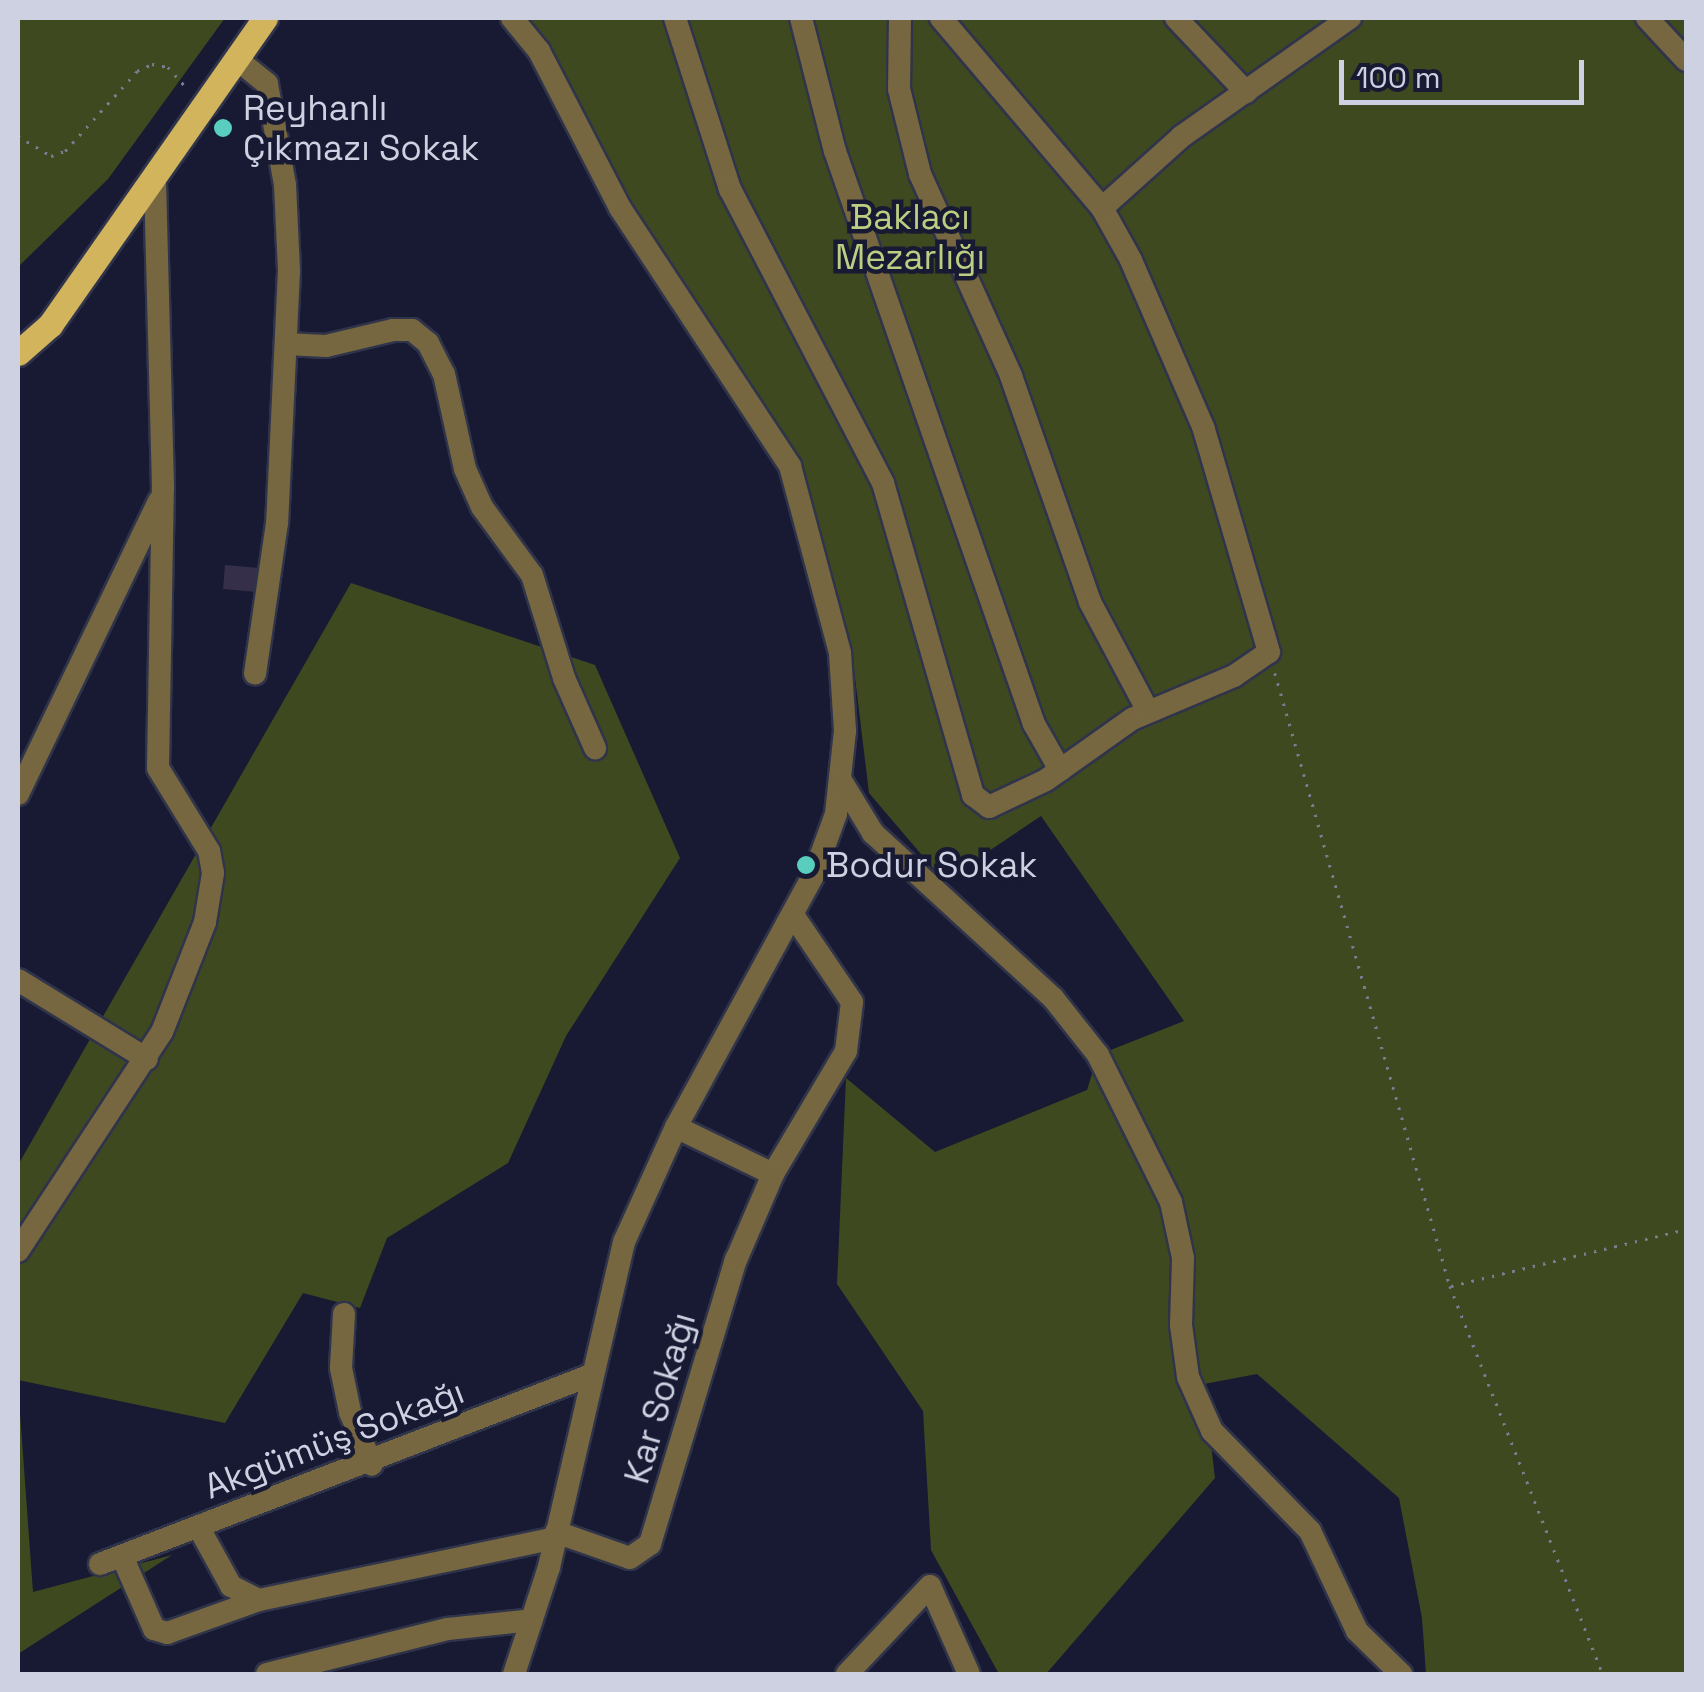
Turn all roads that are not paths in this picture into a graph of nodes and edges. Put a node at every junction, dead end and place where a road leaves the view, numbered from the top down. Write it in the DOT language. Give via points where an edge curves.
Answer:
graph roads {
  1 [pos="250,18"];
  2 [pos="265,18"];
  3 [pos="512,18"];
  4 [pos="676,18"];
  5 [pos="801,18"];
  6 [pos="900,18"];
  7 [pos="942,18"];
  8 [pos="1176,18"];
  9 [pos="1350,18"];
  10 [pos="1647,18"];
  11 [pos="1686,60"];
  12 [pos="239,62"];
  13 [pos="1246,92"];
  14 [pos="155,182"];
  15 [pos="1102,208"];
  16 [pos="286,344"];
  17 [pos="18,353"];
  18 [pos="163,493"];
  19 [pos="255,673"];
  20 [pos="1148,710"];
  21 [pos="595,748"];
  22 [pos="1060,770"];
  23 [pos="842,782"];
  24 [pos="18,794"];
  25 [pos="793,914"];
  26 [pos="18,980"];
  27 [pos="147,1059"];
  28 [pos="676,1127"];
  29 [pos="773,1174"];
  30 [pos="18,1250"];
  31 [pos="344,1314"];
  32 [pos="591,1375"];
  33 [pos="372,1465"];
  34 [pos="199,1528"];
  35 [pos="556,1535"];
  36 [pos="259,1600"];
  37 [pos="532,1620"];
  38 [pos="268,1674"];
  39 [pos="514,1674"];
  40 [pos="847,1674"];
  41 [pos="969,1674"];
  42 [pos="1401,1674"];
  1 -- 12 [label="main road"];
  2 -- 12 [label="main road"];
  3 -- 23 [label="street" via="540,51 620,208 790,466 840,653"];
  4 -- 22 [label="street" via="730,189 883,483 973,796 994,807"];
  5 -- 22 [label="street" via="835,151 1034,724"];
  6 -- 20 [label="street" via="899,89 920,174 1010,376 1096,616"];
  7 -- 15 [label="street"];
  8 -- 13 [label="street"];
  9 -- 13 [label="street"];
  10 -- 11 [label="street"];
  12 -- 14 [label="main road"];
  12 -- 16 [label="street" via="267,84 285,185"];
  13 -- 15 [label="street" via="1158,154"];
  14 -- 17 [label="main road" via="50,325"];
  14 -- 18 [label="street"];
  15 -- 20 [label="street" via="1162,324 1204,428 1270,652 1234,676"];
  16 -- 19 [label="street" via="277,524"];
  16 -- 21 [label="street" via="326,346 393,330 412,330 428,343 444,374 465,469 482,507 532,575 564,678"];
  18 -- 24 [label="street"];
  18 -- 27 [label="street" via="158,768 210,851 213,873 205,922"];
  20 -- 22 [label="street"];
  23 -- 25 [label="street" via="826,844"];
  23 -- 42 [label="street" via="873,833 1053,998 1098,1056 1171,1202 1183,1258 1188,1378 1212,1431 1310,1531 1358,1631"];
  25 -- 28 [label="street"];
  25 -- 29 [label="street" via="852,1002 853,1016 846,1051"];
  26 -- 27 [label="street"];
  27 -- 30 [label="street" via="78,1151"];
  28 -- 29 [label="street"];
  28 -- 32 [label="street" via="624,1242"];
  29 -- 35 [label="street, Kar Sokağı" via="736,1260 650,1544 630,1558"];
  31 -- 33 [label="street" via="344,1382"];
  32 -- 33 [label="street, Akgümüş Sokağı"];
  32 -- 35 [label="street"];
  33 -- 34 [label="street, Akgümüş Sokağı"];
  34 -- 36 [label="street" via="231,1586"];
  34 -- 36 [label="street, Akgümüş Sokağı" via="111,1560 154,1629 167,1633"];
  35 -- 36 [label="street"];
  35 -- 37 [label="street"];
  37 -- 38 [label="street" via="448,1629"];
  37 -- 39 [label="street"];
  40 -- 41 [label="street" via="930,1586"];
}
